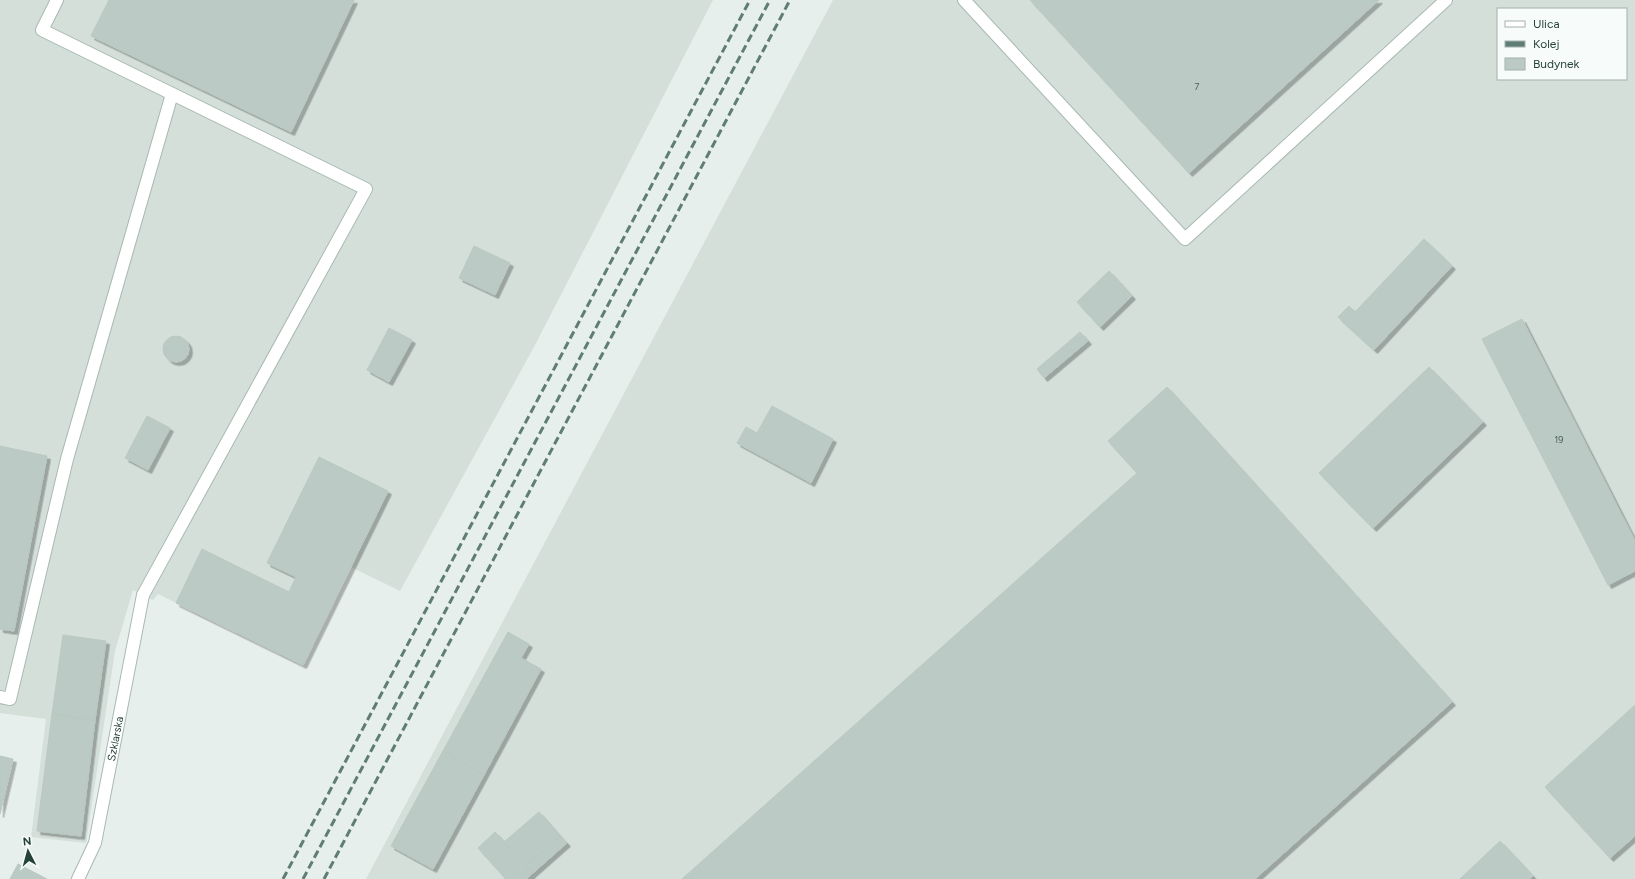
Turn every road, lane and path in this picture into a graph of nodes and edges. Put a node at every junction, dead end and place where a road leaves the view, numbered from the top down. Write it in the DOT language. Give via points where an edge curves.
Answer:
graph roads {
  1 [pos="57,0"];
  2 [pos="964,0"];
  3 [pos="1446,0"];
  4 [pos="172,94"];
  5 [pos="0,697"];
  6 [pos="78,879"];
  1 -- 4 [label="street" via="42,30"];
  2 -- 3 [label="street" via="1185,239"];
  4 -- 5 [label="street" via="67,459 10,698"];
  4 -- 6 [label="street, Szklarska" via="366,189 143,595 95,842"];
}
